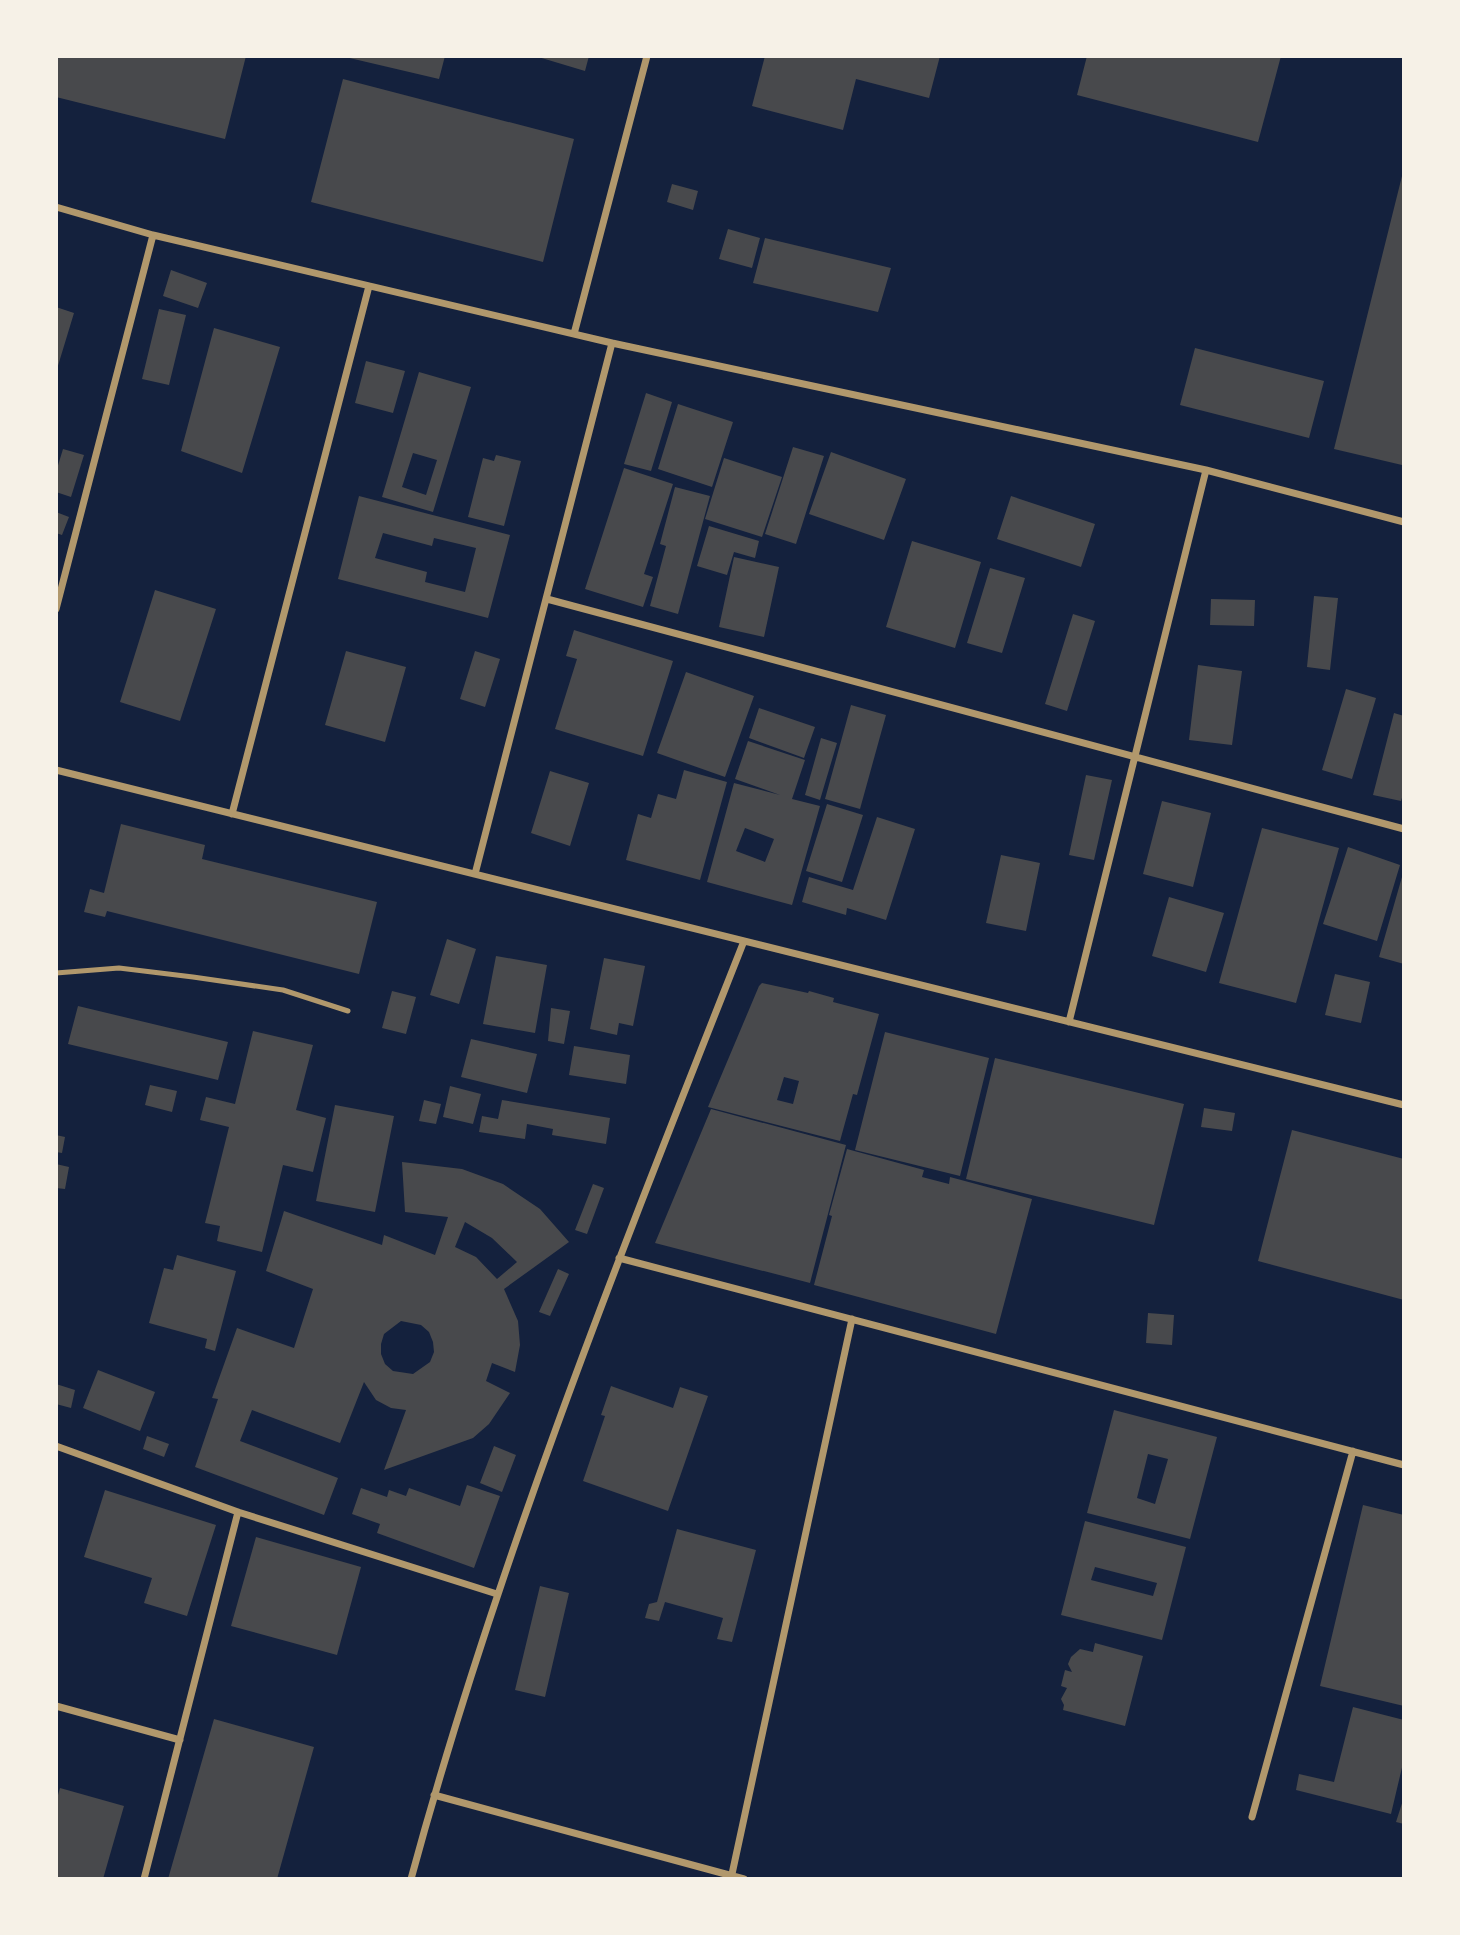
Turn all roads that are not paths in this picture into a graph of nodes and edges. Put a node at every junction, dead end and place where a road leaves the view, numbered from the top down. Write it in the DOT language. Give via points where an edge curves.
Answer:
graph roads {
  1 [pos="647,56"];
  2 [pos="56,207"];
  3 [pos="153,235"];
  4 [pos="369,286"];
  5 [pos="574,334"];
  6 [pos="612,343"];
  7 [pos="1206,470"];
  8 [pos="1404,522"];
  9 [pos="547,599"];
  10 [pos="56,609"];
  11 [pos="1136,757"];
  12 [pos="56,770"];
  13 [pos="232,814"];
  14 [pos="1404,829"];
  15 [pos="475,874"];
  16 [pos="744,941"];
  17 [pos="56,973"];
  18 [pos="348,1012"];
  19 [pos="1069,1022"];
  20 [pos="1404,1105"];
  21 [pos="619,1258"];
  22 [pos="852,1319"];
  23 [pos="56,1446"];
  24 [pos="1353,1451"];
  25 [pos="1404,1465"];
  26 [pos="238,1512"];
  27 [pos="497,1594"];
  28 [pos="56,1706"];
  29 [pos="180,1740"];
  30 [pos="434,1795"];
  31 [pos="1252,1817"];
  32 [pos="732,1874"];
  33 [pos="144,1879"];
  34 [pos="411,1879"];
  35 [pos="744,1879"];
  1 -- 5 [label="street"];
  2 -- 3 [label="street"];
  3 -- 4 [label="street"];
  3 -- 10 [label="street"];
  4 -- 5 [label="street"];
  4 -- 13 [label="street"];
  5 -- 6 [label="street"];
  6 -- 7 [label="street"];
  6 -- 9 [label="street"];
  7 -- 8 [label="street"];
  7 -- 11 [label="street"];
  9 -- 11 [label="street"];
  9 -- 15 [label="street"];
  11 -- 14 [label="street"];
  11 -- 19 [label="street"];
  12 -- 13 [label="street"];
  13 -- 15 [label="street"];
  15 -- 16 [label="street"];
  16 -- 19 [label="street"];
  16 -- 21 [label="street"];
  17 -- 18 [label="lane" via="119,968 194,976 283,990"];
  19 -- 20 [label="street"];
  21 -- 22 [label="street"];
  21 -- 27 [label="street"];
  22 -- 24 [label="street"];
  22 -- 32 [label="street"];
  23 -- 26 [label="street"];
  24 -- 25 [label="street"];
  24 -- 31 [label="street"];
  26 -- 27 [label="street"];
  26 -- 29 [label="street"];
  27 -- 30 [label="street"];
  28 -- 29 [label="street"];
  29 -- 33 [label="street"];
  30 -- 32 [label="street"];
  30 -- 34 [label="street"];
  32 -- 35 [label="street"];
}
